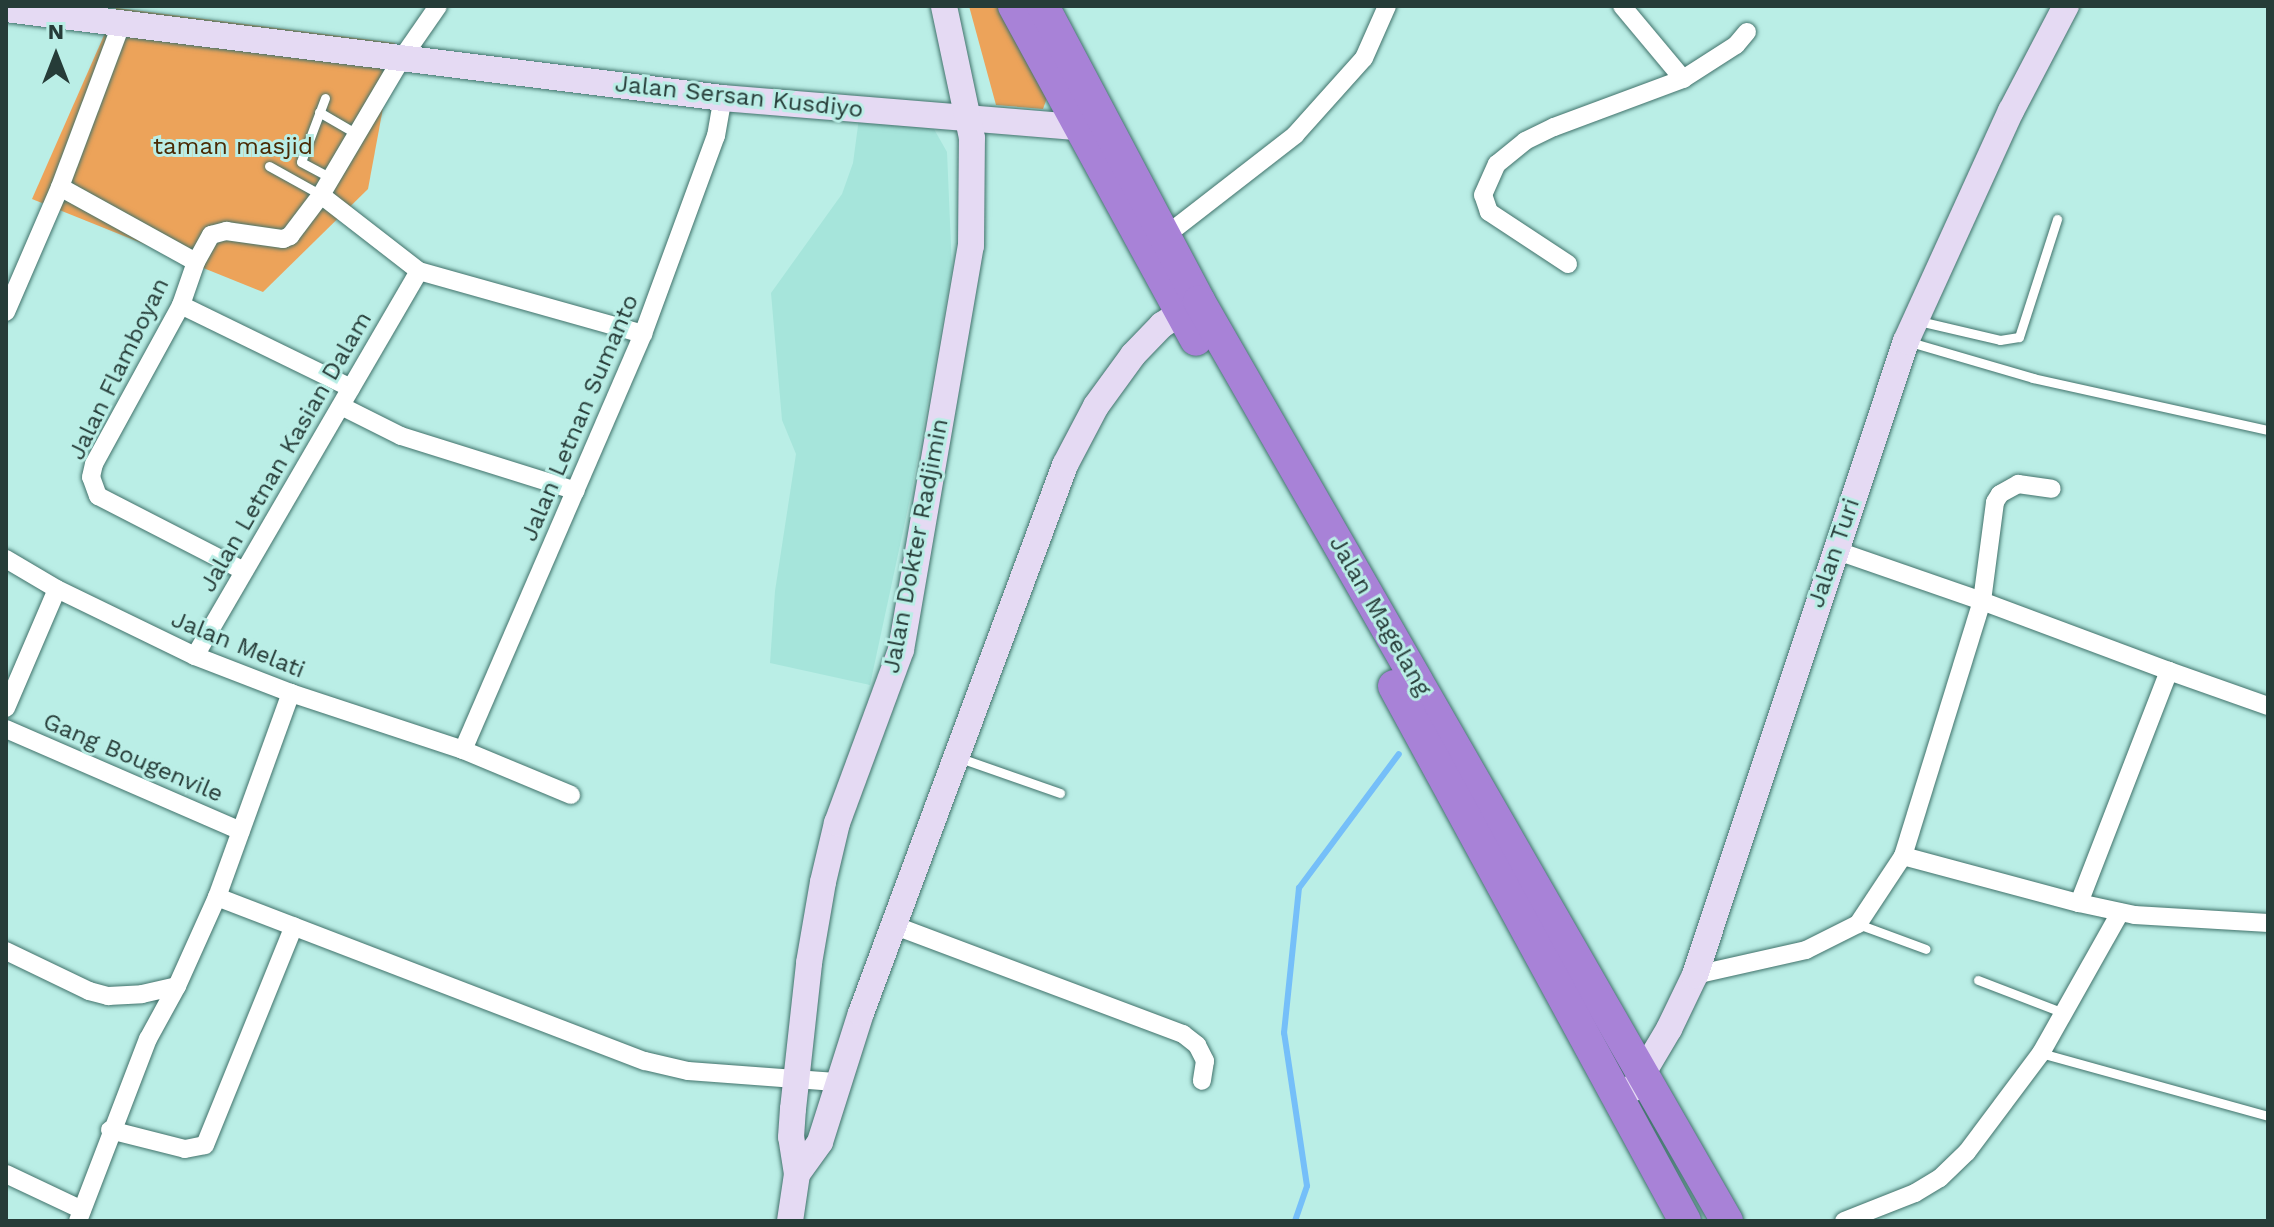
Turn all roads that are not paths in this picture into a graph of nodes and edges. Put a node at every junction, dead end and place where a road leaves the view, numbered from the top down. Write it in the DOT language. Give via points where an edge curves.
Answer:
graph roads {
  1 [pos="438,6"];
  2 [pos="944,6"];
  3 [pos="1014,6"];
  4 [pos="1043,6"];
  5 [pos="1387,6"];
  6 [pos="1622,6"];
  7 [pos="2066,6"];
  8 [pos="12,12"];
  9 [pos="122,22"];
  10 [pos="1747,32"];
  11 [pos="402,58"];
  12 [pos="1683,79"];
  13 [pos="325,98"];
  14 [pos="723,98"];
  15 [pos="319,112"];
  16 [pos="969,119"];
  17 [pos="1078,127"];
  18 [pos="357,134"];
  19 [pos="269,166"];
  20 [pos="331,178"];
  21 [pos="60,187"];
  22 [pos="321,195"];
  23 [pos="2057,219"];
  24 [pos="1165,236"];
  25 [pos="196,262"];
  26 [pos="1568,264"];
  27 [pos="419,271"];
  28 [pos="181,305"];
  29 [pos="1189,307"];
  30 [pos="6,312"];
  31 [pos="1911,331"];
  32 [pos="643,334"];
  33 [pos="351,388"];
  34 [pos="341,406"];
  35 [pos="2268,430"];
  36 [pos="2052,489"];
  37 [pos="576,491"];
  38 [pos="1835,550"];
  39 [pos="6,559"];
  40 [pos="244,571"];
  41 [pos="57,589"];
  42 [pos="1982,601"];
  43 [pos="195,656"];
  44 [pos="2169,671"];
  45 [pos="291,693"];
  46 [pos="2268,706"];
  47 [pos="6,708"];
  48 [pos="6,729"];
  49 [pos="463,750"];
  50 [pos="957,757"];
  51 [pos="1060,793"];
  52 [pos="571,795"];
  53 [pos="241,831"];
  54 [pos="1903,856"];
  55 [pos="217,897"];
  56 [pos="2079,903"];
  57 [pos="2120,913"];
  58 [pos="2268,923"];
  59 [pos="1858,924"];
  60 [pos="893,925"];
  61 [pos="294,926"];
  62 [pos="1926,949"];
  63 [pos="6,951"];
  64 [pos="1695,975"];
  65 [pos="1978,980"];
  66 [pos="177,986"];
  67 [pos="2064,1013"];
  68 [pos="2041,1053"];
  69 [pos="1643,1074"];
  70 [pos="796,1077"];
  71 [pos="1202,1081"];
  72 [pos="836,1082"];
  73 [pos="1621,1106"];
  74 [pos="2268,1116"];
  75 [pos="110,1130"];
  76 [pos="6,1174"];
  77 [pos="797,1174"];
  78 [pos="80,1216"];
  79 [pos="790,1221"];
  80 [pos="1685,1221"];
  81 [pos="1727,1221"];
  82 [pos="1844,1221"];
  1 -- 11 [label="street, Jalan Flamboyan"];
  2 -- 16 [label="main road, Jalan Dokter Radjimin"];
  3 -- 17 [label="highway, Jalan Magelang"];
  4 -- 24 [label="highway, Jalan Magelang"];
  5 -- 24 [label="street" via="1364,58 1295,135"];
  6 -- 12 [label="street"];
  7 -- 31 [label="main road, Jalan Turi" via="2011,111"];
  8 -- 9 [label="main road, Jalan Sersan Kusdiyo"];
  9 -- 11 [label="main road, Jalan Sersan Kusdiyo"];
  9 -- 21 [label="street"];
  10 -- 12 [label="street"];
  11 -- 14 [label="main road, Jalan Sersan Kusdiyo"];
  11 -- 18 [label="street, Jalan Flamboyan"];
  12 -- 26 [label="street" via="1554,127 1525,141 1497,164 1483,195 1489,212"];
  13 -- 15 [label="lane"];
  14 -- 16 [label="main road, Jalan Sersan Kusdiyo"];
  14 -- 32 [label="street, Jalan Letnan Sumanto" via="716,136"];
  15 -- 18 [label="lane"];
  15 -- 20 [label="lane" via="301,162"];
  16 -- 17 [label="main road, Jalan Sersan Kusdiyo"];
  16 -- 70 [label="main road, Jalan Dokter Radjimin" via="974,179 971,246 906,627 829,856"];
  17 -- 29 [label="highway, Jalan Magelang"];
  18 -- 20 [label="street, Jalan Flamboyan"];
  19 -- 22 [label="lane"];
  20 -- 22 [label="street, Jalan Flamboyan"];
  21 -- 25 [label="street"];
  21 -- 30 [label="street"];
  22 -- 25 [label="street, Jalan Flamboyan" via="290,236 274,240 219,231 211,235"];
  22 -- 27 [label="street"];
  23 -- 31 [label="lane" via="2019,337 2000,340"];
  24 -- 29 [label="highway, Jalan Magelang"];
  25 -- 28 [label="street, Jalan Flamboyan"];
  27 -- 32 [label="street"];
  27 -- 33 [label="street, Jalan Letnan Kasian Dalam"];
  28 -- 33 [label="street"];
  28 -- 40 [label="street, Jalan Flamboyan" via="94,464 93,486 98,496"];
  29 -- 50 [label="main road, Jalan Dokter Radjimin" via="1133,355 1079,436"];
  29 -- 69 [label="highway, Jalan Magelang"];
  29 -- 73 [label="highway, Jalan Magelang"];
  31 -- 35 [label="lane" via="2046,381"];
  31 -- 38 [label="main road, Jalan Turi"];
  32 -- 37 [label="street, Jalan Letnan Sumanto"];
  33 -- 34 [label="street, Jalan Letnan Kasian Dalam"];
  34 -- 37 [label="street" via="401,436"];
  34 -- 40 [label="street, Jalan Letnan Kasian Dalam"];
  36 -- 42 [label="street" via="2018,484 2000,494"];
  37 -- 49 [label="street, Jalan Letnan Sumanto"];
  38 -- 42 [label="street"];
  38 -- 64 [label="main road, Jalan Turi"];
  39 -- 41 [label="street, Jalan Melati"];
  40 -- 43 [label="street, Jalan Letnan Kasian Dalam"];
  41 -- 43 [label="street, Jalan Melati"];
  41 -- 47 [label="street"];
  42 -- 44 [label="street"];
  42 -- 54 [label="street"];
  43 -- 45 [label="street, Jalan Melati"];
  44 -- 46 [label="street"];
  44 -- 56 [label="street"];
  45 -- 49 [label="street, Jalan Melati"];
  45 -- 53 [label="street"];
  48 -- 53 [label="street, Gang Bougenvile"];
  49 -- 52 [label="street, Jalan Melati"];
  50 -- 51 [label="lane"];
  50 -- 60 [label="main road, Jalan Dokter Radjimin"];
  53 -- 55 [label="street"];
  54 -- 56 [label="street"];
  54 -- 59 [label="street"];
  55 -- 61 [label="street"];
  55 -- 66 [label="street"];
  56 -- 57 [label="street"];
  57 -- 58 [label="street"];
  57 -- 67 [label="street"];
  59 -- 62 [label="lane"];
  59 -- 64 [label="street" via="1806,950"];
  60 -- 71 [label="street" via="1183,1034 1205,1061"];
  60 -- 72 [label="main road, Jalan Dokter Radjimin"];
  61 -- 70 [label="street" via="645,1061 688,1071"];
  61 -- 75 [label="street" via="205,1145 185,1149"];
  63 -- 66 [label="street" via="108,996"];
  64 -- 69 [label="main road, Jalan Turi"];
  65 -- 67 [label="lane"];
  66 -- 75 [label="street"];
  67 -- 68 [label="street"];
  68 -- 74 [label="lane"];
  68 -- 82 [label="street" via="1967,1152 1940,1178"];
  69 -- 73 [label="main road, Jalan Turi"];
  69 -- 81 [label="highway, Jalan Magelang"];
  70 -- 72 [label="street"];
  70 -- 77 [label="main road, Jalan Dokter Radjimin" via="791,1137"];
  72 -- 77 [label="main road, Jalan Dokter Radjimin" via="820,1142"];
  73 -- 80 [label="highway, Jalan Magelang"];
  75 -- 78 [label="street"];
  76 -- 78 [label="street"];
  77 -- 79 [label="main road, Jalan Dokter Radjimin"];
}
